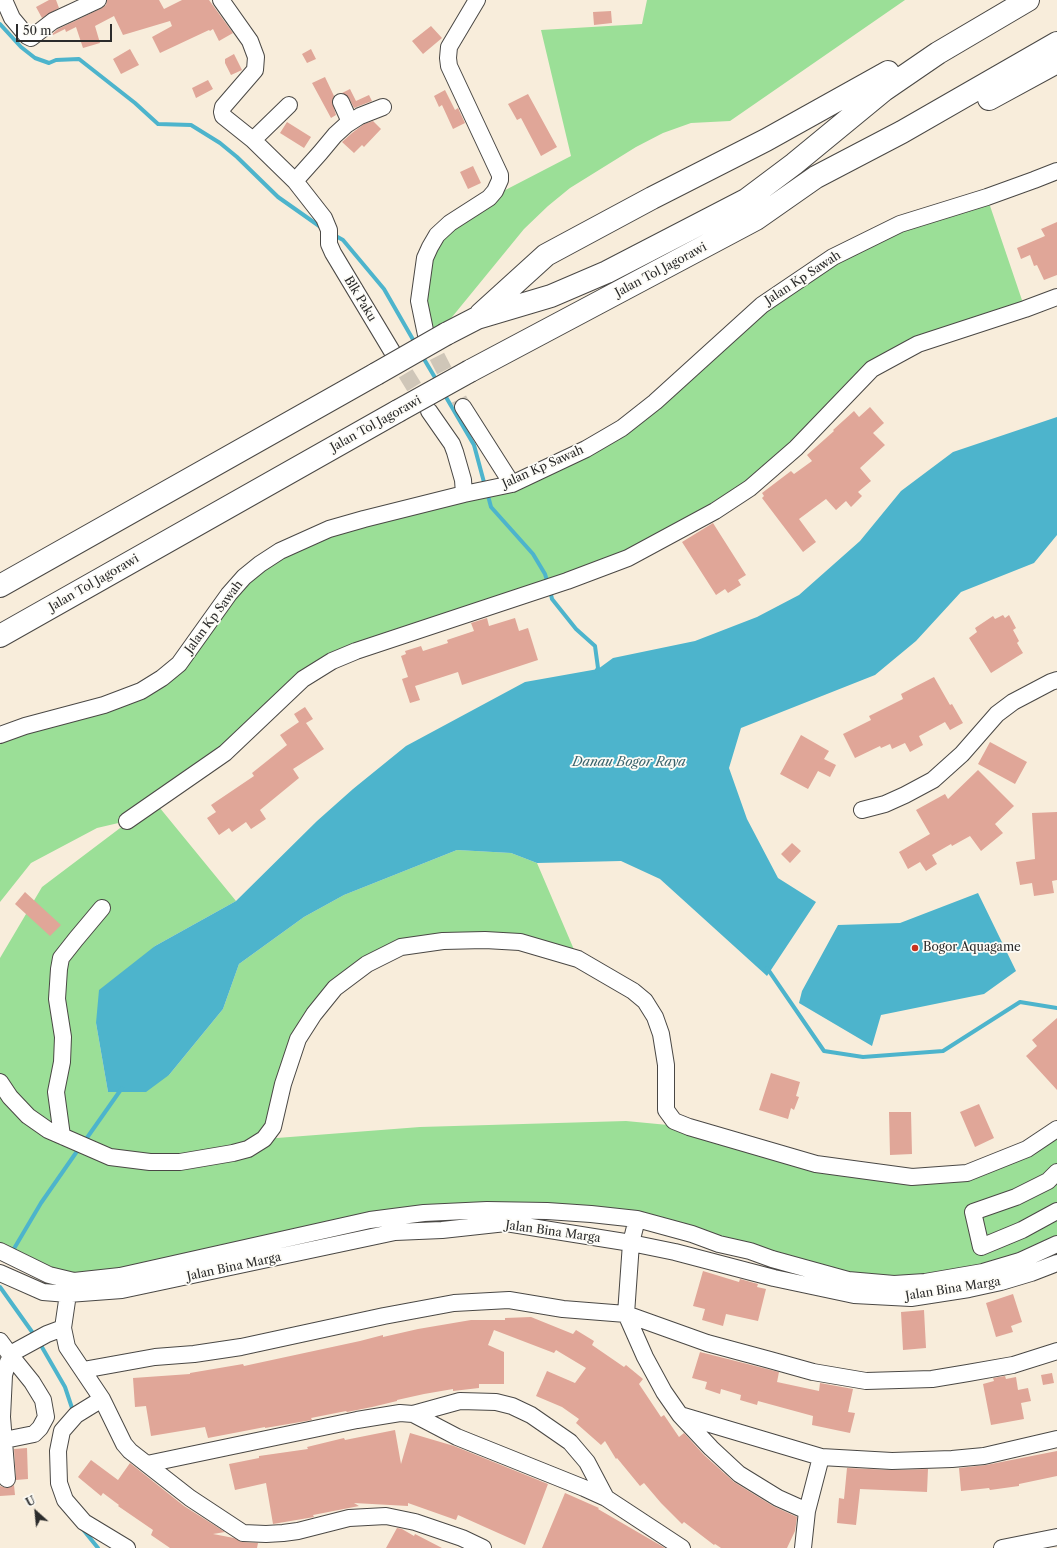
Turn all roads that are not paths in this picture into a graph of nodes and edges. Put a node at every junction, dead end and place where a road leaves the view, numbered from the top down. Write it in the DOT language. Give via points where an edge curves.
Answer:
graph roads {
  1 [pos="4,0"];
  2 [pos="98,0"];
  3 [pos="221,0"];
  4 [pos="477,0"];
  5 [pos="1000,0"];
  6 [pos="1028,0"];
  7 [pos="1057,43"];
  8 [pos="1057,62"];
  9 [pos="341,102"];
  10 [pos="290,105"];
  11 [pos="383,107"];
  12 [pos="350,122"];
  13 [pos="253,140"];
  14 [pos="1057,171"];
  15 [pos="295,181"];
  16 [pos="756,219"];
  17 [pos="1057,297"];
  18 [pos="477,318"];
  19 [pos="436,334"];
  20 [pos="393,353"];
  21 [pos="463,407"];
  22 [pos="429,411"];
  23 [pos="509,485"];
  24 [pos="468,493"];
  25 [pos="0,586"];
  26 [pos="0,636"];
  27 [pos="1057,680"];
  28 [pos="0,735"];
  29 [pos="862,810"];
  30 [pos="127,821"];
  31 [pos="102,908"];
  32 [pos="0,1082"];
  33 [pos="1057,1129"];
  34 [pos="64,1137"];
  35 [pos="1057,1172"];
  36 [pos="1057,1211"];
  37 [pos="637,1219"];
  38 [pos="630,1243"];
  39 [pos="1057,1244"];
  40 [pos="0,1251"];
  41 [pos="1057,1263"];
  42 [pos="0,1273"];
  43 [pos="71,1287"];
  44 [pos="626,1314"];
  45 [pos="63,1328"];
  46 [pos="0,1341"];
  47 [pos="1057,1351"];
  48 [pos="12,1354"];
  49 [pos="84,1370"];
  50 [pos="102,1398"];
  51 [pos="413,1414"];
  52 [pos="680,1414"];
  53 [pos="1057,1439"];
  54 [pos="2,1441"];
  55 [pos="821,1457"];
  56 [pos="147,1464"];
  57 [pos="7,1479"];
  58 [pos="606,1498"];
  59 [pos="807,1511"];
  60 [pos="1057,1537"];
  61 [pos="127,1548"];
  62 [pos="483,1548"];
  63 [pos="682,1548"];
  64 [pos="803,1548"];
  65 [pos="1002,1548"];
  1 -- 2 [label="street" via="12,18 27,36"];
  3 -- 13 [label="street, Blk Paku" via="250,41 256,57 255,70 222,112"];
  4 -- 19 [label="street" via="449,47 449,66 500,175 500,180 489,198 450,223 437,235 425,258 419,301"];
  5 -- 18 [label="highway" via="875,81 546,255"];
  6 -- 18 [label="highway" via="938,52 884,90 746,200 607,272 551,296"];
  7 -- 16 [label="highway" via="902,132 816,177"];
  8 -- 16 [label="highway" via="780,211"];
  9 -- 12 [label="street"];
  10 -- 13 [label="street"];
  11 -- 12 [label="street"];
  12 -- 15 [label="street" via="335,134"];
  13 -- 15 [label="street, Blk Paku"];
  14 -- 23 [label="street, Jalan Kp Sawah" via="987,197 900,224 833,257 762,305 655,402 622,428 586,449"];
  15 -- 20 [label="street, Blk Paku" via="324,218 339,264"];
  16 -- 26 [label="highway, Jalan Tol Jagorawi, bridge" via="470,371"];
  17 -- 30 [label="street" via="918,344 872,369 796,448 750,488 709,515 628,558 332,661 303,678 225,753"];
  18 -- 19 [label="highway"];
  19 -- 25 [label="highway, bridge" via="376,374"];
  21 -- 23 [label="street"];
  22 -- 24 [label="street" via="452,444"];
  23 -- 24 [label="street, Jalan Kp Sawah"];
  24 -- 28 [label="street, Jalan Kp Sawah" via="330,529 280,552 244,577 179,664 162,678 141,691 104,705"];
  27 -- 29 [label="street" via="1013,702 997,714 962,754 933,780 885,804"];
  31 -- 34 [label="street" via="61,958 59,969 57,999 63,1037 62,1062 56,1092"];
  32 -- 34 [label="street" via="10,1098 28,1116 48,1130"];
  33 -- 34 [label="street" via="1027,1149 967,1173 912,1178 816,1164 689,1127 674,1121 666,1110 666,1065 661,1034 655,1017 645,1001 633,991 578,959 520,942 485,940 443,941 402,947 367,964 335,988 298,1039 283,1084 273,1127 264,1139 248,1149 180,1162 150,1162 110,1157"];
  35 -- 36 [label="street" via="1048,1181 1016,1197 972,1212 981,1247 1022,1230"];
  37 -- 38 [label="street"];
  37 -- 39 [label="street, Jalan Bina Marga" via="848,1280 894,1284 925,1282 983,1272 1020,1261"];
  37 -- 43 [label="street, Jalan Bina Marga" via="547,1211 424,1213 370,1220"];
  38 -- 41 [label="street, Jalan Bina Marga" via="818,1288 854,1295 911,1298 1001,1282 1032,1274"];
  38 -- 43 [label="street, Jalan Bina Marga" via="506,1223 395,1232 122,1290"];
  38 -- 44 [label="street"];
  40 -- 43 [label="street"];
  42 -- 43 [label="street, Jalan Bina Marga" via="43,1292"];
  43 -- 45 [label="street"];
  44 -- 47 [label="street" via="728,1349 813,1372 866,1382 932,1379 1013,1365"];
  44 -- 49 [label="street" via="563,1309 509,1300 454,1304 384,1316 241,1347 155,1357"];
  44 -- 52 [label="street" via="664,1392"];
  45 -- 48 [label="street"];
  45 -- 49 [label="street" via="67,1347"];
  46 -- 48 [label="street"];
  48 -- 54 [label="street" via="4,1375"];
  48 -- 54 [label="street" via="44,1400 46,1417 34,1434"];
  49 -- 50 [label="street"];
  50 -- 56 [label="street" via="124,1444"];
  50 -- 61 [label="street" via="76,1415 62,1431 58,1451 59,1483 65,1500 84,1522"];
  51 -- 56 [label="street" via="400,1413 357,1420"];
  51 -- 58 [label="street" via="457,1437"];
  51 -- 58 [label="street" via="460,1401 496,1402 512,1406 531,1415 570,1442 587,1462"];
  52 -- 55 [label="street"];
  52 -- 59 [label="street" via="739,1474 778,1498"];
  53 -- 55 [label="street" via="984,1456 952,1460"];
  54 -- 57 [label="street"];
  55 -- 59 [label="street"];
  56 -- 62 [label="street" via="190,1498 243,1533 283,1533 349,1518 386,1516 415,1522"];
  58 -- 63 [label="street"];
  59 -- 64 [label="street"];
  60 -- 65 [label="street"];
}
